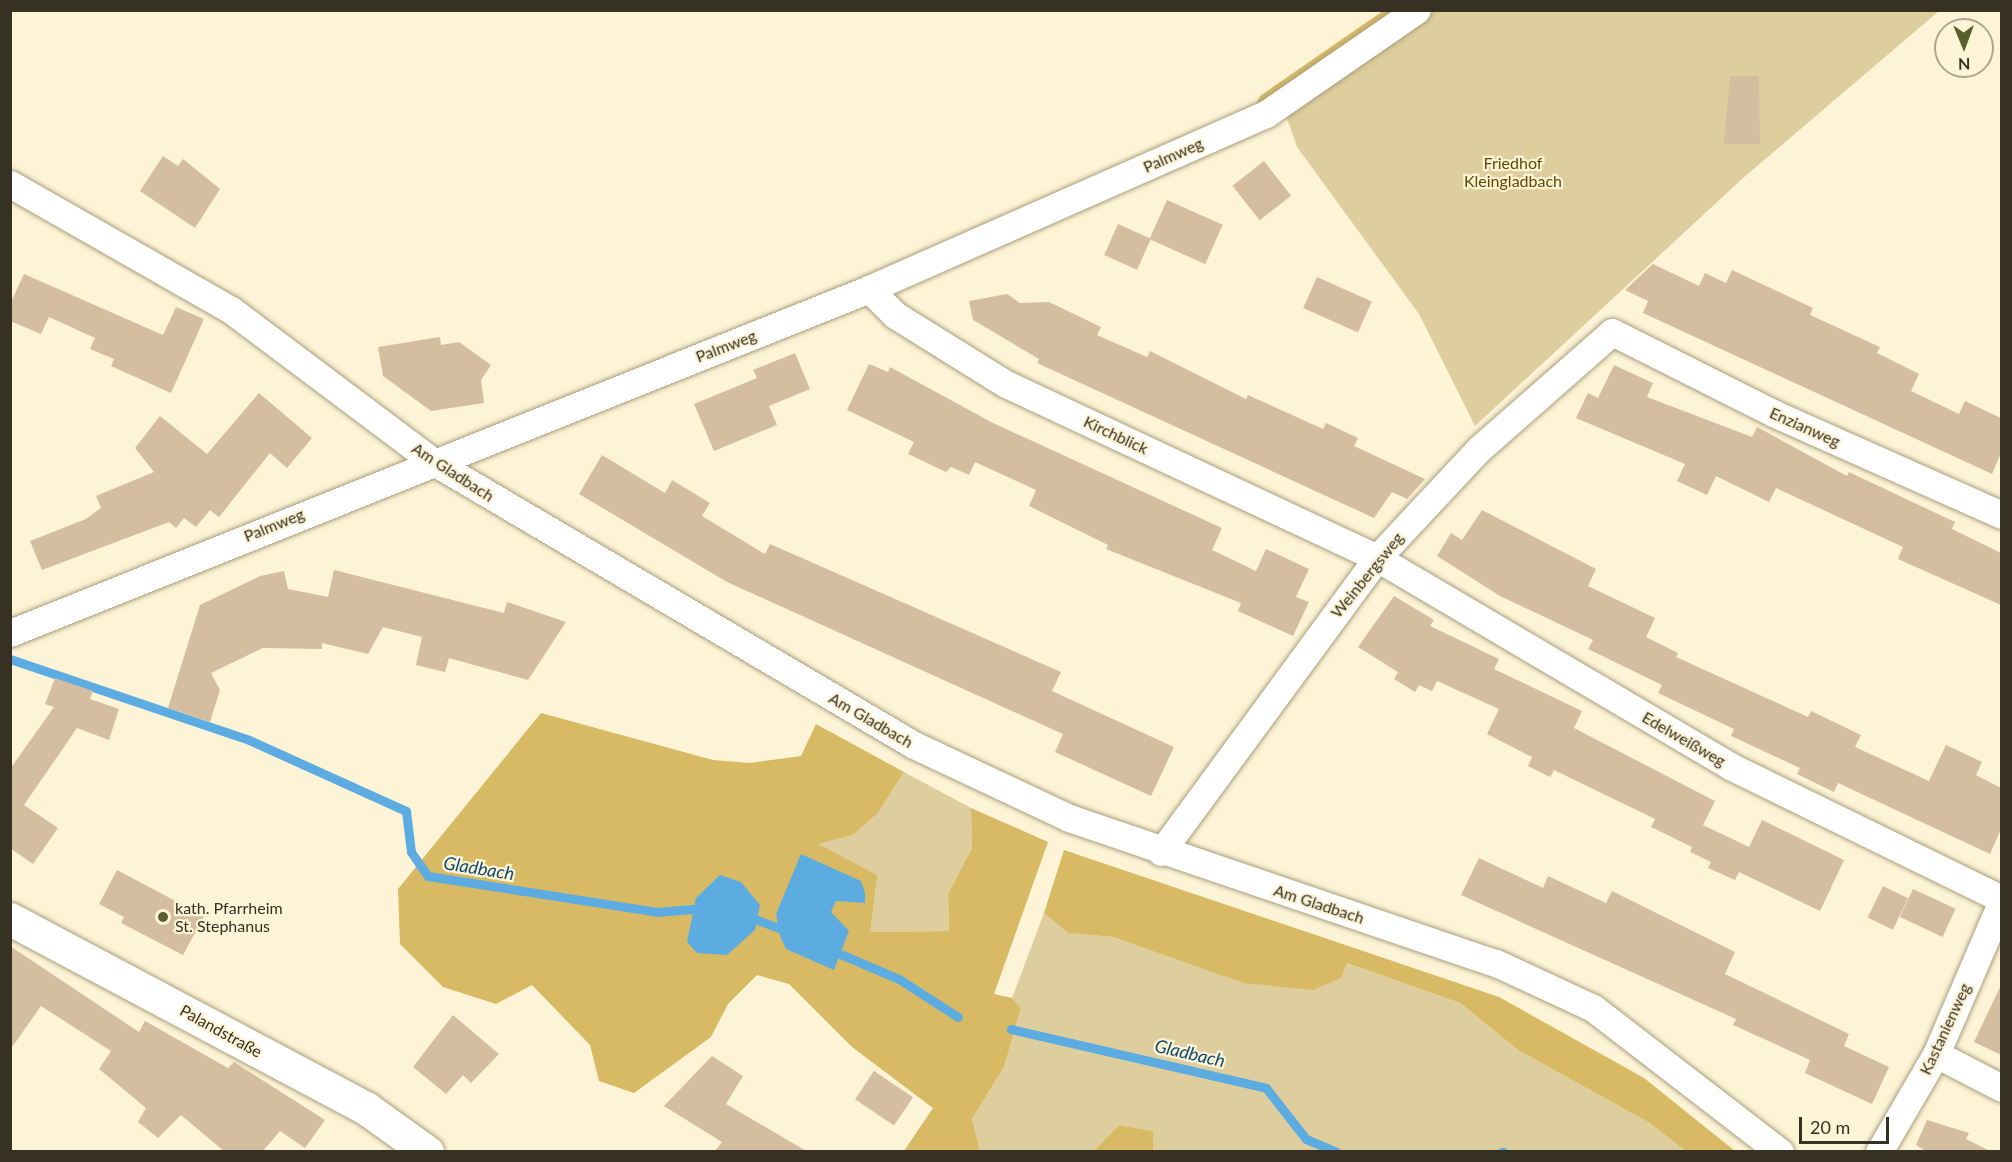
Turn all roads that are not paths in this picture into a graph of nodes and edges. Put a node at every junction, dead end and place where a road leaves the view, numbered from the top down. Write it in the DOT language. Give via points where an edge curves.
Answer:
graph roads {
  1 [pos="1417,10"];
  2 [pos="10,184"];
  3 [pos="869,290"];
  4 [pos="1612,332"];
  5 [pos="432,461"];
  6 [pos="2001,515"];
  7 [pos="1377,558"];
  8 [pos="10,633"];
  9 [pos="1161,852"];
  10 [pos="2001,900"];
  11 [pos="10,919"];
  12 [pos="1936,1054"];
  13 [pos="2001,1088"];
  14 [pos="427,1152"];
  15 [pos="1780,1152"];
  16 [pos="1879,1152"];
  1 -- 3 [label="street, Palmweg" via="1266,114"];
  2 -- 5 [label="street, Am Gladbach" via="231,310"];
  3 -- 5 [label="street, Palmweg"];
  3 -- 7 [label="street, Kirchblick" via="895,315 1006,384"];
  4 -- 6 [label="street, Enzianweg" via="1775,414"];
  4 -- 7 [label="street, Weinbergsweg" via="1479,449"];
  5 -- 8 [label="street, Palmweg"];
  5 -- 9 [label="street, Am Gladbach" via="914,745 1069,818"];
  7 -- 9 [label="street, Weinbergsweg"];
  7 -- 10 [label="street, Edelweißweg" via="1730,766"];
  9 -- 15 [label="street, Am Gladbach" via="1496,963 1593,1008"];
  10 -- 12 [label="street, Kastanienweg"];
  11 -- 14 [label="main road, Palandstraße" via="367,1109"];
  12 -- 13 [label="street"];
  12 -- 16 [label="street, Kastanienweg"];
}
